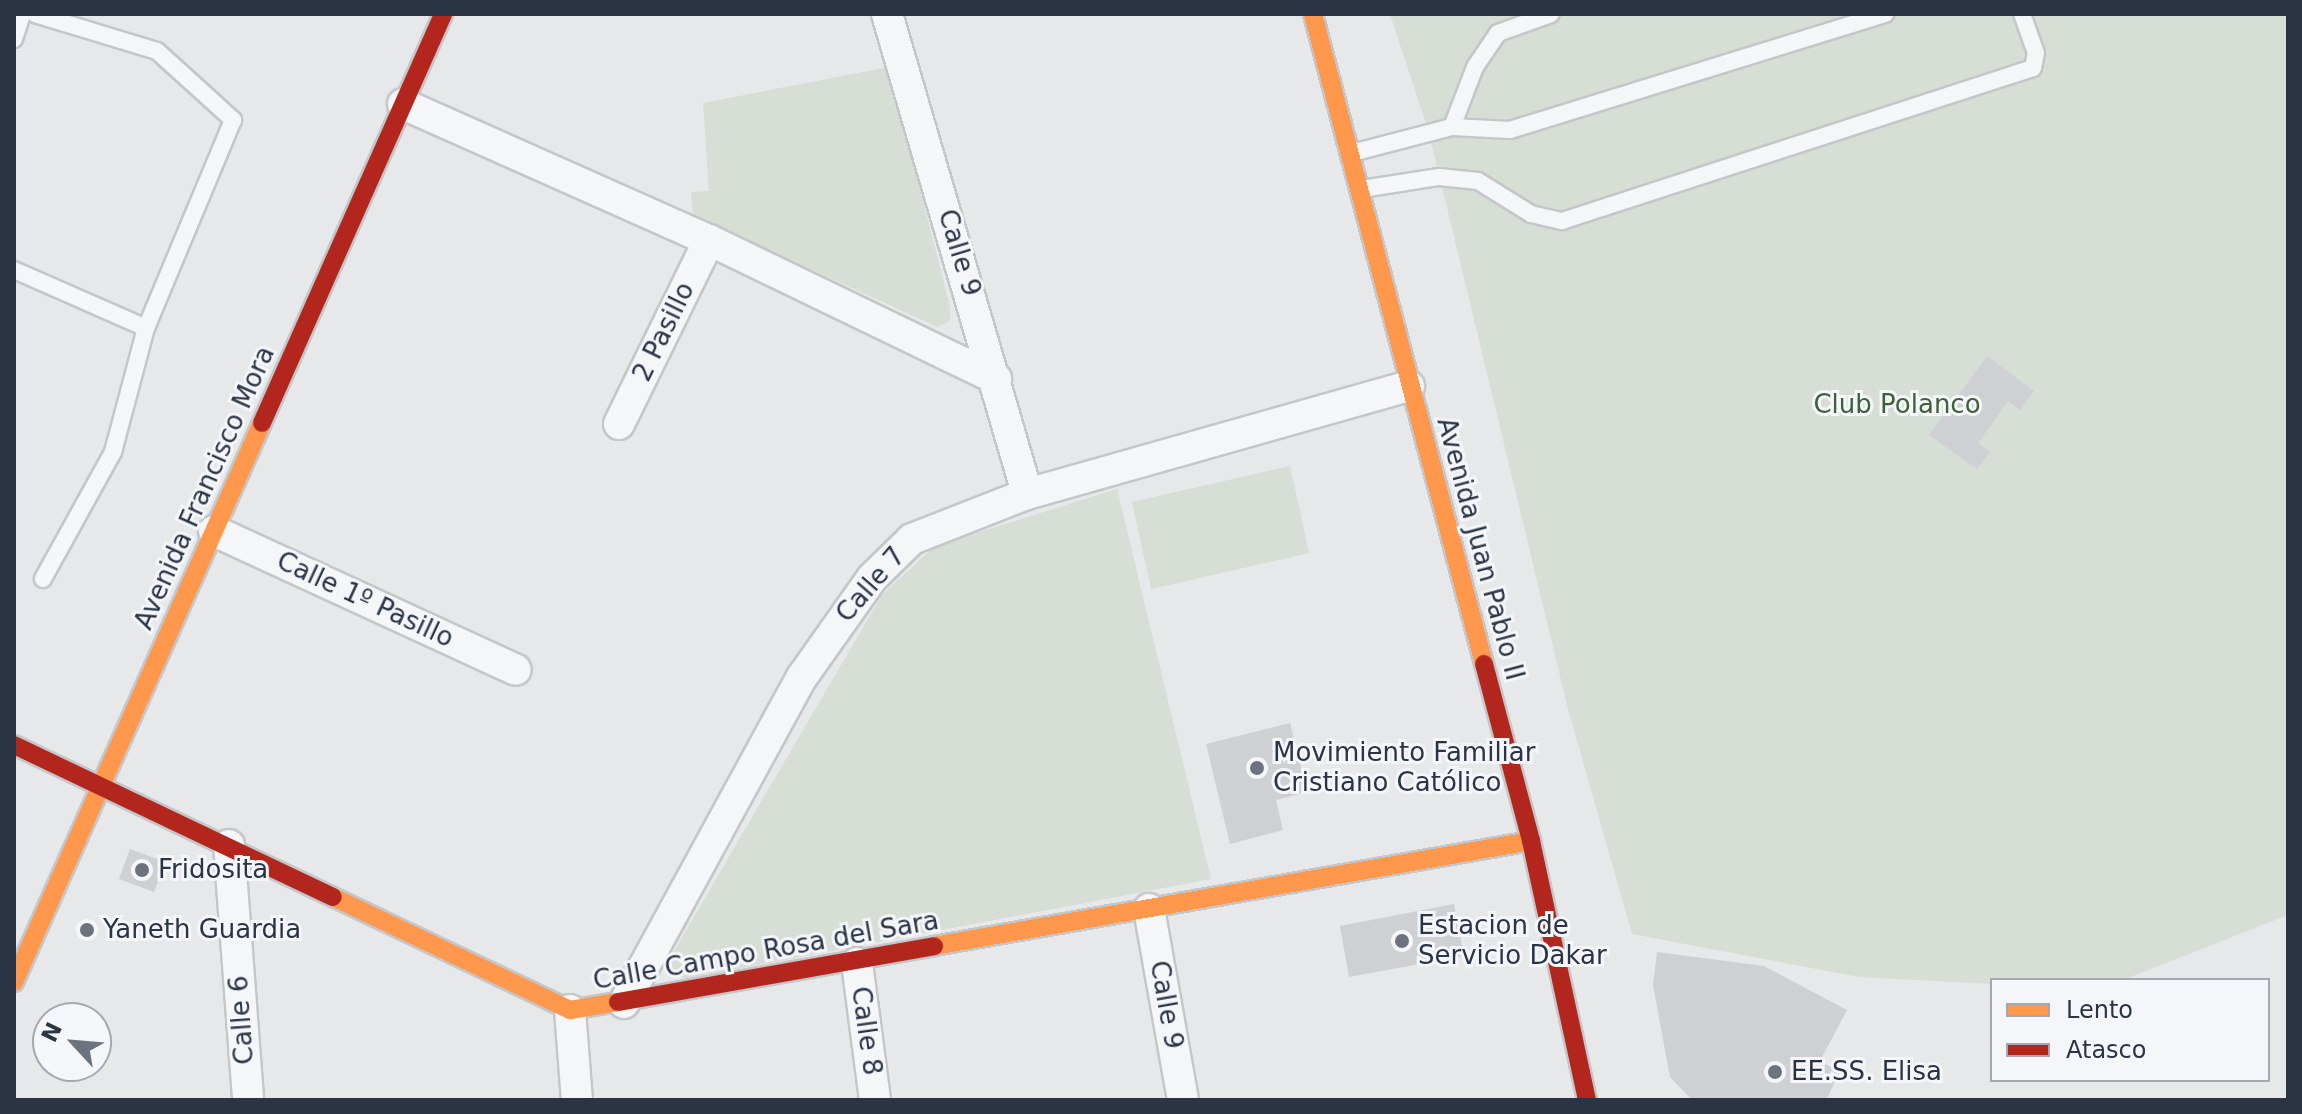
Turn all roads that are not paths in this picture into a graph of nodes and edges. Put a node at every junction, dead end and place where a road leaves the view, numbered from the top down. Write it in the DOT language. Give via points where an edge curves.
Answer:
graph roads {
  1 [pos="22,14"];
  2 [pos="35,14"];
  3 [pos="443,14"];
  4 [pos="887,14"];
  5 [pos="1313,14"];
  6 [pos="1551,14"];
  7 [pos="1885,14"];
  8 [pos="2022,14"];
  9 [pos="14,39"];
  10 [pos="403,104"];
  11 [pos="1452,127"];
  12 [pos="1352,153"];
  13 [pos="1361,189"];
  14 [pos="709,240"];
  15 [pos="14,270"];
  16 [pos="146,328"];
  17 [pos="996,379"];
  18 [pos="1409,386"];
  19 [pos="619,424"];
  20 [pos="1027,494"];
  21 [pos="214,531"];
  22 [pos="43,579"];
  23 [pos="516,670"];
  24 [pos="14,745"];
  25 [pos="102,784"];
  26 [pos="1531,841"];
  27 [pos="229,845"];
  28 [pos="1149,909"];
  29 [pos="857,963"];
  30 [pos="14,982"];
  31 [pos="624,1003"];
  32 [pos="570,1010"];
  33 [pos="248,1100"];
  34 [pos="577,1100"];
  35 [pos="875,1100"];
  36 [pos="1183,1100"];
  37 [pos="1587,1100"];
  1 -- 9 [label="lane"];
  2 -- 16 [label="lane" via="157,51 233,120"];
  3 -- 10 [label="street, Avenida Francisco Mora"];
  4 -- 17 [label="street, Calle 9"];
  5 -- 12 [label="street, Avenida Juan Pablo II"];
  6 -- 11 [label="lane" via="1498,33 1475,67"];
  7 -- 11 [label="lane" via="1510,130"];
  8 -- 13 [label="lane" via="2036,53 2033,68 1562,221 1531,214 1478,181 1439,177"];
  10 -- 14 [label="street"];
  10 -- 21 [label="street, Avenida Francisco Mora"];
  11 -- 12 [label="lane"];
  12 -- 13 [label="street, Avenida Juan Pablo II"];
  13 -- 18 [label="street, Avenida Juan Pablo II"];
  14 -- 17 [label="street"];
  14 -- 19 [label="street, 2 Pasillo"];
  15 -- 16 [label="lane"];
  16 -- 22 [label="lane" via="113,452"];
  17 -- 20 [label="street, Calle 9"];
  18 -- 20 [label="street, Calle 7"];
  18 -- 26 [label="street, Avenida Juan Pablo II"];
  20 -- 31 [label="street, Calle 7" via="912,539 872,578 802,677"];
  21 -- 23 [label="street, Calle 1º Pasillo"];
  21 -- 25 [label="street, Avenida Francisco Mora"];
  24 -- 25 [label="street, Calle Campo Rosa del Sara"];
  25 -- 27 [label="street, Calle Campo Rosa del Sara"];
  25 -- 30 [label="street, Avenida Francisco Mora"];
  26 -- 28 [label="street, Calle Campo Rosa del Sara"];
  26 -- 37 [label="street, Avenida Juan Pablo II"];
  27 -- 32 [label="street, Calle Campo Rosa del Sara"];
  27 -- 33 [label="street, Calle 6"];
  28 -- 29 [label="street, Calle Campo Rosa del Sara"];
  28 -- 36 [label="street, Calle 9"];
  29 -- 31 [label="street, Calle Campo Rosa del Sara"];
  29 -- 35 [label="street, Calle 8"];
  31 -- 32 [label="street, Calle Campo Rosa del Sara"];
  32 -- 34 [label="street"];
}
